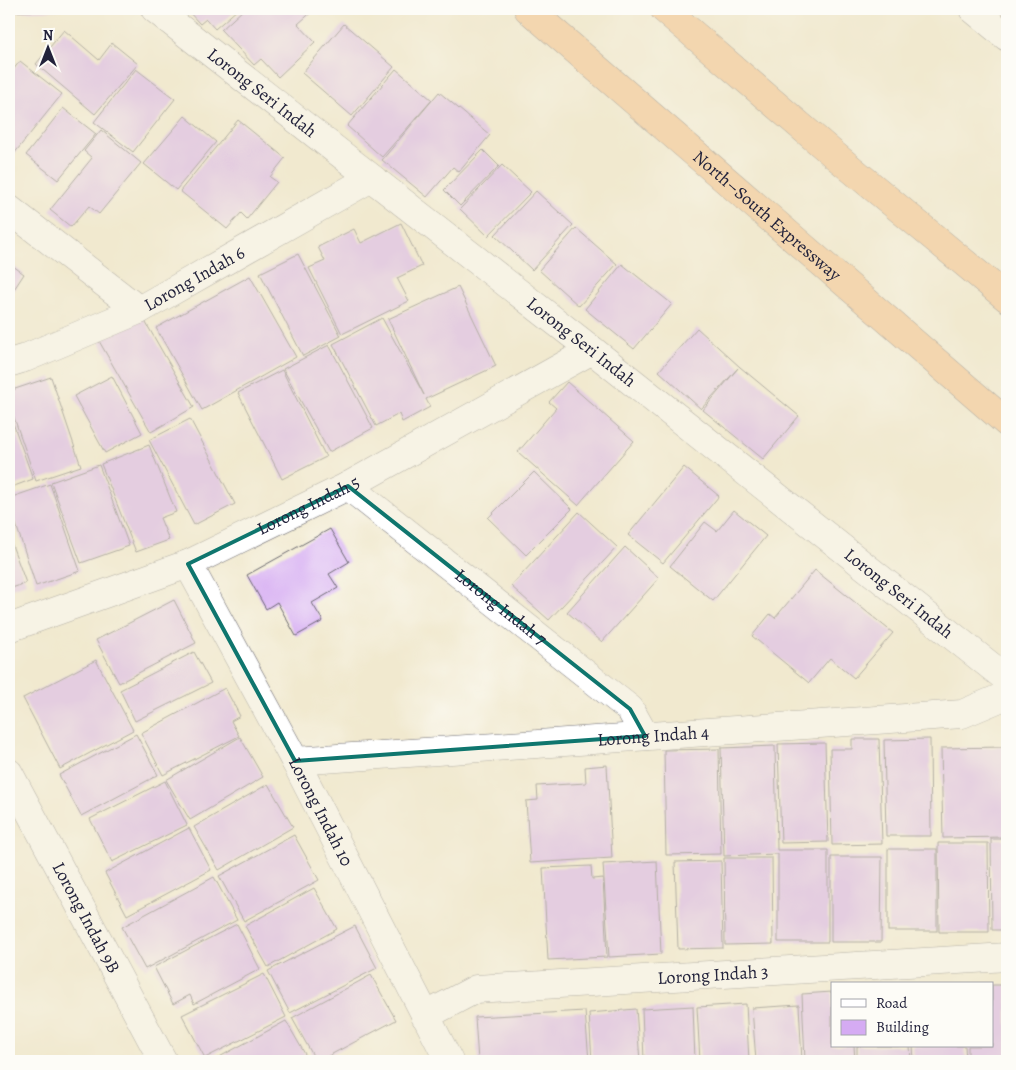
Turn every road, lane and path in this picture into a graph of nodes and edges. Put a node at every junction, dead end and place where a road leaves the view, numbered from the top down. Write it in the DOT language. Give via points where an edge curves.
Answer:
graph roads {
  1 [pos="155,9"];
  2 [pos="528,9"];
  3 [pos="664,9"];
  4 [pos="973,9"];
  5 [pos="1007,38"];
  6 [pos="371,178"];
  7 [pos="9,209"];
  8 [pos="1007,298"];
  9 [pos="139,310"];
  10 [pos="592,350"];
  11 [pos="9,363"];
  12 [pos="1007,423"];
  13 [pos="348,486"];
  14 [pos="188,564"];
  15 [pos="9,628"];
  16 [pos="1007,679"];
  17 [pos="1007,695"];
  18 [pos="645,736"];
  19 [pos="295,761"];
  20 [pos="9,773"];
  21 [pos="1007,957"];
  22 [pos="425,1016"];
  23 [pos="163,1061"];
  24 [pos="449,1061"];
  1 -- 6 [label="street, Lorong Seri Indah"];
  2 -- 12 [label="highway, North–South Expressway"];
  3 -- 8 [label="highway"];
  4 -- 5 [label="street"];
  6 -- 9 [label="street, Lorong Indah 6"];
  6 -- 10 [label="street, Lorong Seri Indah"];
  7 -- 9 [label="street"];
  9 -- 11 [label="street, Lorong Indah 6"];
  10 -- 13 [label="street, Lorong Indah 5"];
  10 -- 16 [label="street, Lorong Seri Indah"];
  13 -- 14 [label="street, Lorong Indah 5"];
  13 -- 18 [label="street, Lorong Indah 7" via="630,709"];
  14 -- 15 [label="street, Lorong Indah 5"];
  14 -- 19 [label="street, Lorong Indah 10"];
  17 -- 18 [label="street, Lorong Indah 4" via="962,714"];
  18 -- 19 [label="street, Lorong Indah 4"];
  19 -- 22 [label="street, Lorong Indah 10"];
  20 -- 23 [label="street, Lorong Indah 9B"];
  21 -- 22 [label="street, Lorong Indah 3" via="476,989"];
  22 -- 24 [label="street, Lorong Indah 10"];
}
